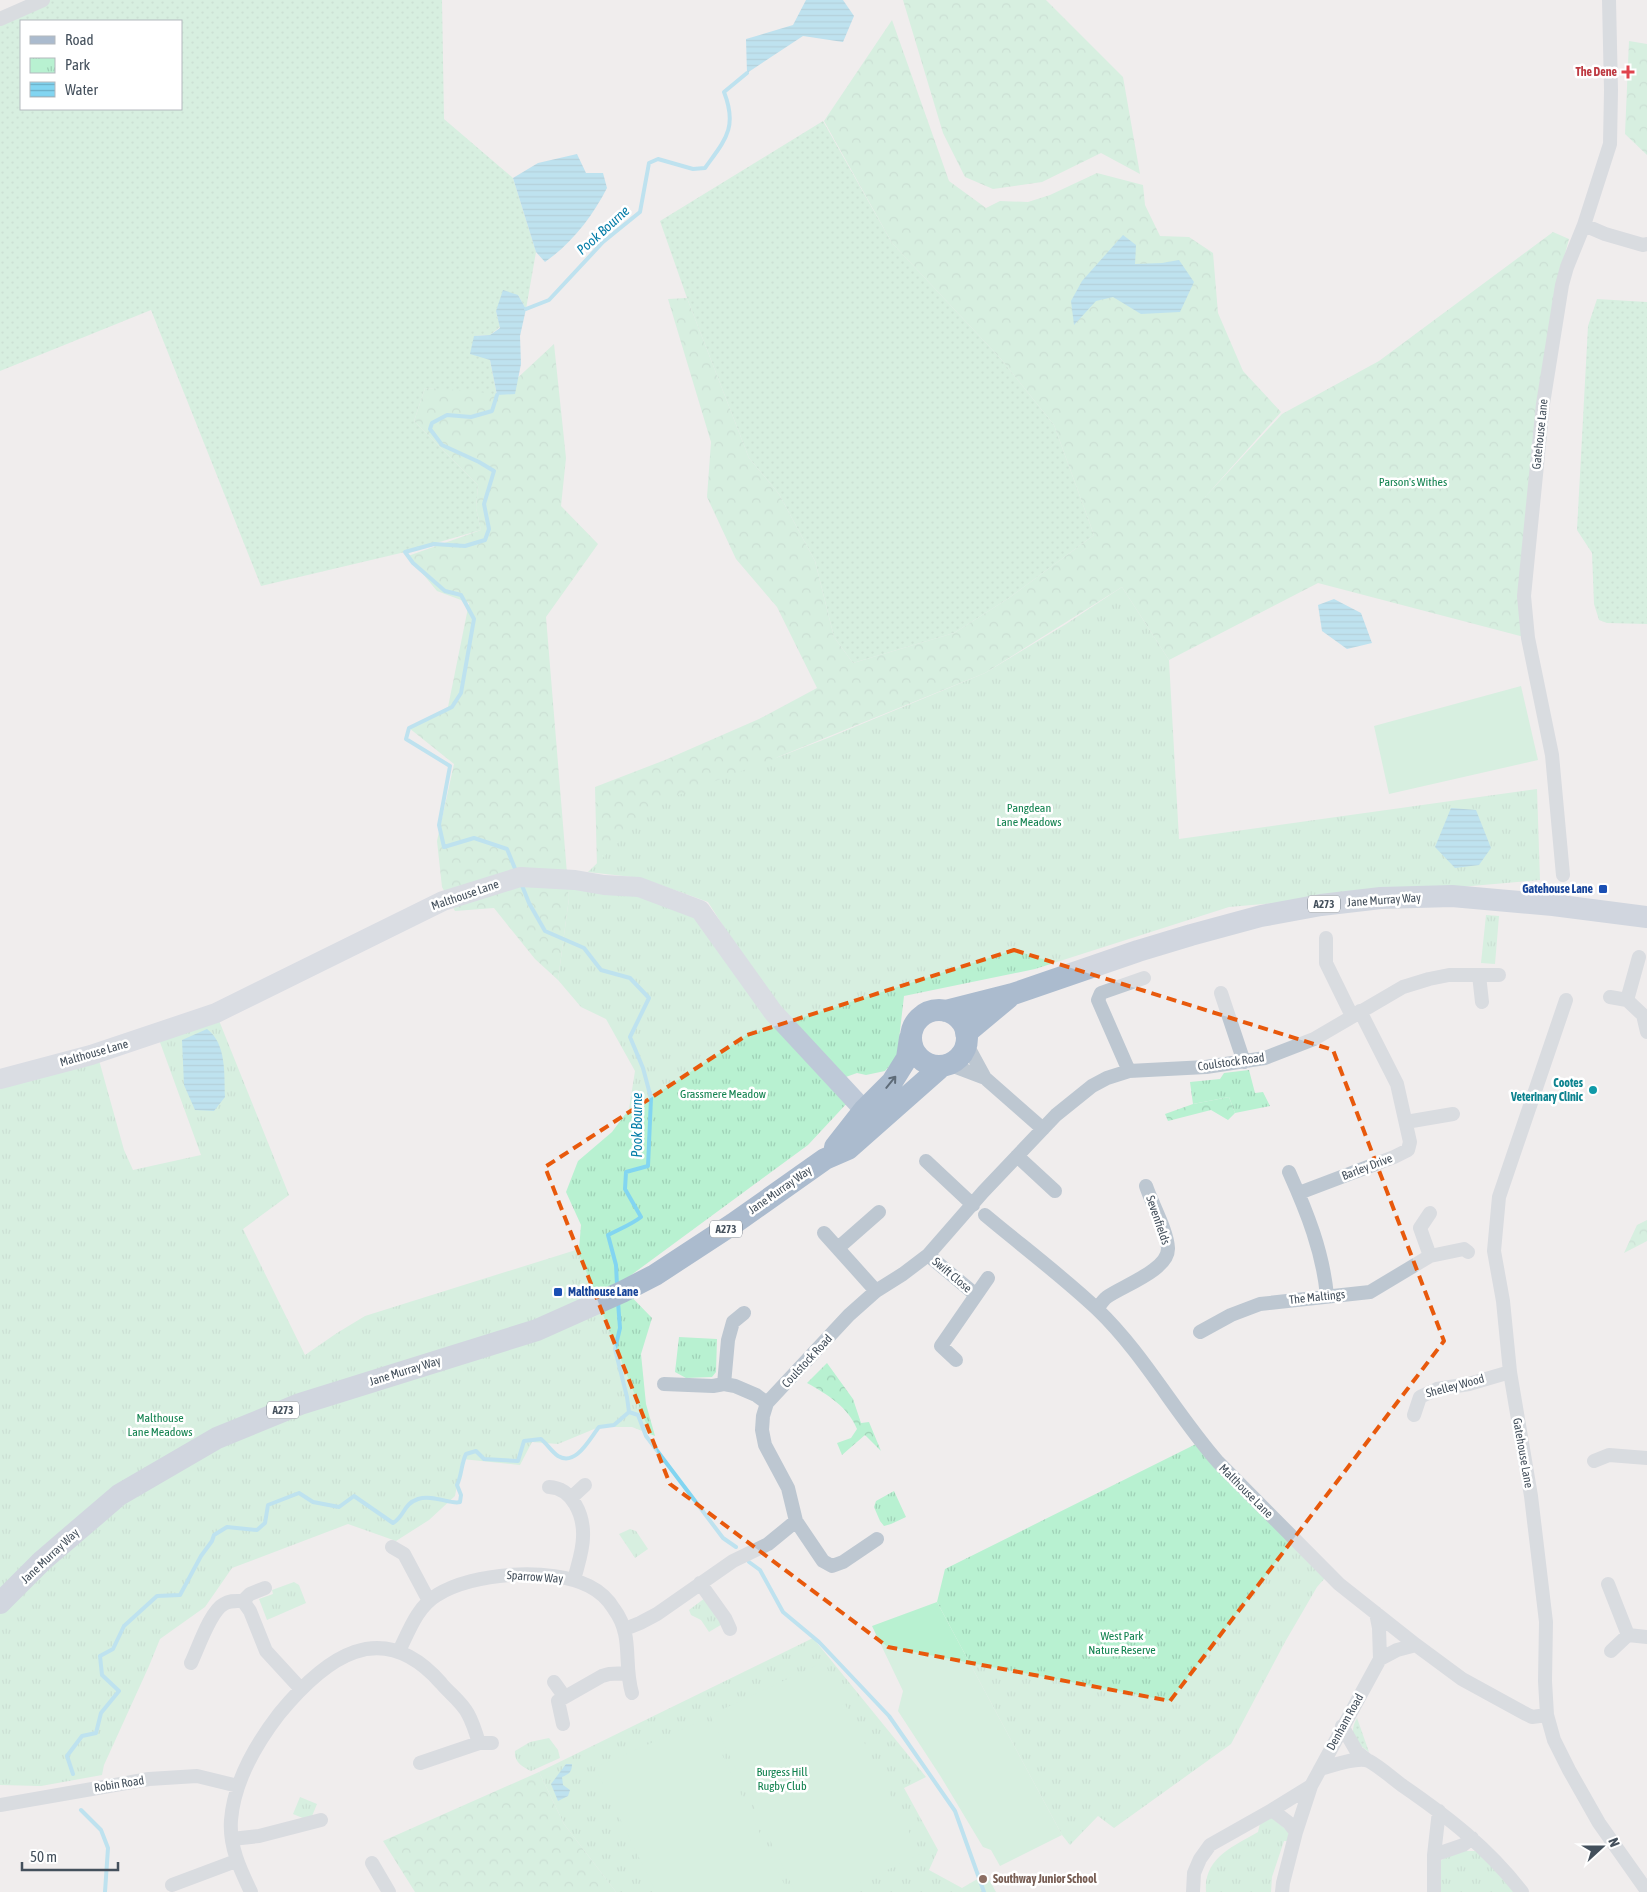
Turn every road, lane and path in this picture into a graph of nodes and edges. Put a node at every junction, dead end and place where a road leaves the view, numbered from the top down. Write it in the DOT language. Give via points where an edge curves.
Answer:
graph roads {
  1 [pos="42,0"];
  2 [pos="1608,0"];
  3 [pos="0,19"];
  4 [pos="1584,225"];
  5 [pos="1647,244"];
  6 [pos="1563,875"];
  7 [pos="1647,917"];
  8 [pos="1326,938"];
  9 [pos="1639,957"];
  10 [pos="1479,975"];
  11 [pos="1499,975"];
  12 [pos="1144,978"];
  13 [pos="1221,993"];
  14 [pos="1013,994"];
  15 [pos="1610,997"];
  16 [pos="1566,1000"];
  17 [pos="1627,1000"];
  18 [pos="1482,1002"];
  19 [pos="946,1011"];
  20 [pos="1356,1014"];
  21 [pos="1645,1014"];
  22 [pos="1647,1032"];
  23 [pos="910,1038"];
  24 [pos="966,1038"];
  25 [pos="1244,1062"];
  26 [pos="945,1065"];
  27 [pos="1129,1071"];
  28 [pos="985,1078"];
  29 [pos="0,1079"];
  30 [pos="864,1110"];
  31 [pos="1453,1114"];
  32 [pos="1406,1122"];
  33 [pos="1043,1129"];
  34 [pos="1017,1156"];
  35 [pos="825,1159"];
  36 [pos="926,1161"];
  37 [pos="1289,1172"];
  38 [pos="1146,1186"];
  39 [pos="1055,1191"];
  40 [pos="1299,1193"];
  41 [pos="973,1205"];
  42 [pos="879,1212"];
  43 [pos="1430,1214"];
  44 [pos="985,1215"];
  45 [pos="824,1233"];
  46 [pos="838,1248"];
  47 [pos="1468,1252"];
  48 [pos="928,1255"];
  49 [pos="1430,1256"];
  50 [pos="988,1278"];
  51 [pos="876,1291"];
  52 [pos="976,1295"];
  53 [pos="1327,1296"];
  54 [pos="1097,1309"];
  55 [pos="744,1313"];
  56 [pos="1200,1332"];
  57 [pos="956,1360"];
  58 [pos="1510,1372"];
  59 [pos="664,1384"];
  60 [pos="724,1384"];
  61 [pos="767,1403"];
  62 [pos="1414,1415"];
  63 [pos="1647,1458"];
  64 [pos="1594,1462"];
  65 [pos="585,1485"];
  66 [pos="549,1487"];
  67 [pos="572,1497"];
  68 [pos="796,1521"];
  69 [pos="877,1538"];
  70 [pos="392,1546"];
  71 [pos="574,1580"];
  72 [pos="700,1583"];
  73 [pos="1608,1584"];
  74 [pos="265,1588"];
  75 [pos="243,1601"];
  76 [pos="429,1601"];
  77 [pos="0,1603"];
  78 [pos="1376,1613"];
  79 [pos="730,1628"];
  80 [pos="625,1629"];
  81 [pos="1628,1635"];
  82 [pos="1647,1637"];
  83 [pos="1416,1645"];
  84 [pos="399,1651"];
  85 [pos="1612,1651"];
  86 [pos="1380,1659"];
  87 [pos="191,1663"];
  88 [pos="628,1673"];
  89 [pos="554,1682"];
  90 [pos="300,1688"];
  91 [pos="632,1693"];
  92 [pos="564,1696"];
  93 [pos="1547,1715"];
  94 [pos="563,1724"];
  95 [pos="1342,1726"];
  96 [pos="1367,1760"];
  97 [pos="420,1763"];
  98 [pos="1320,1770"];
  99 [pos="238,1786"];
  100 [pos="1311,1786"];
  101 [pos="0,1805"];
  102 [pos="1272,1810"];
  103 [pos="1439,1811"];
  104 [pos="321,1820"];
  105 [pos="1296,1832"];
  106 [pos="1472,1838"];
  107 [pos="232,1839"];
  108 [pos="1434,1855"];
  109 [pos="236,1860"];
  110 [pos="372,1863"];
  111 [pos="172,1885"];
  112 [pos="1647,1891"];
  113 [pos="251,1892"];
  114 [pos="389,1892"];
  115 [pos="1193,1892"];
  116 [pos="1282,1892"];
  117 [pos="1434,1892"];
  118 [pos="1522,1892"];
  1 -- 3 [label="street"];
  2 -- 4 [label="street, Gatehouse Lane" via="1610,144"];
  4 -- 5 [label="street" via="1605,234"];
  4 -- 6 [label="street, Gatehouse Lane" via="1562,285 1546,386 1524,596 1528,638 1552,755"];
  7 -- 14 [label="main road, Jane Murray Way / A273" via="1452,896 1381,898 1321,905 1261,916 1191,935"];
  8 -- 20 [label="street" via="1326,963"];
  9 -- 17 [label="street"];
  10 -- 11 [label="street, Coulstock Road"];
  10 -- 18 [label="street"];
  10 -- 20 [label="street, Coulstock Road" via="1449,975 1403,987"];
  12 -- 27 [label="street" via="1102,993 1098,1000"];
  13 -- 25 [label="street"];
  14 -- 19 [label="main road, A273"];
  14 -- 24 [label="main road, A273"];
  15 -- 17 [label="street"];
  16 -- 58 [label="street, Gatehouse Lane" via="1499,1197 1494,1251"];
  17 -- 21 [label="street"];
  19 -- 23 [label="main road" via="922,1014 912,1028"];
  19 -- 24 [label="main road" via="960,1019"];
  20 -- 25 [label="street, Coulstock Road" via="1297,1047"];
  20 -- 32 [label="street, Barley Drive" via="1397,1084"];
  21 -- 22 [label="street"];
  23 -- 26 [label="main road" via="915,1054 921,1060 934,1066"];
  30 -- 23 [label="main road, Jane Murray Way / A273, one-way" via="892,1082 907,1058"];
  24 -- 26 [label="main road" via="960,1056"];
  24 -- 28 [label="street"];
  25 -- 27 [label="street, Coulstock Road"];
  26 -- 28 [label="street"];
  26 -- 35 [label="main road, Jane Murray Way / A273" via="848,1148"];
  27 -- 33 [label="street, Coulstock Road" via="1092,1086"];
  28 -- 33 [label="street"];
  29 -- 30 [label="street, Malthouse Lane" via="91,1055 216,1013 443,901 520,877 532,877 639,887 700,910 773,1012"];
  30 -- 35 [label="main road, Jane Murray Way / A273"];
  31 -- 32 [label="street"];
  32 -- 40 [label="street, Barley Drive" via="1410,1142 1408,1150"];
  33 -- 34 [label="street, Coulstock Road"];
  34 -- 39 [label="street"];
  34 -- 41 [label="street, Coulstock Road"];
  35 -- 77 [label="main road, Jane Murray Way / A273" via="666,1268 616,1295 537,1330 300,1404 217,1438 118,1495 42,1561"];
  36 -- 41 [label="street"];
  37 -- 40 [label="street"];
  38 -- 54 [label="street, Sevenfields" via="1168,1250 1156,1269 1106,1298"];
  40 -- 53 [label="street" via="1321,1259"];
  41 -- 48 [label="street, Coulstock Road"];
  42 -- 46 [label="street"];
  43 -- 49 [label="street" via="1420,1228"];
  44 -- 54 [label="street, Malthouse Lane"];
  45 -- 46 [label="street"];
  46 -- 51 [label="street"];
  47 -- 49 [label="street, The Maltings" via="1464,1249"];
  48 -- 51 [label="street, Coulstock Road"];
  48 -- 52 [label="street, Swift Close"];
  49 -- 53 [label="street, The Maltings" via="1370,1292"];
  50 -- 52 [label="street, Swift Close"];
  51 -- 61 [label="street, Coulstock Road" via="849,1315"];
  52 -- 57 [label="street, Swift Close" via="941,1346"];
  53 -- 56 [label="street, The Maltings" via="1247,1308"];
  54 -- 78 [label="street, Malthouse Lane" via="1218,1462 1339,1584"];
  55 -- 60 [label="street" via="733,1322"];
  58 -- 62 [label="street, Shelley Wood" via="1437,1389 1420,1397"];
  58 -- 93 [label="street, Gatehouse Lane" via="1531,1496 1546,1622"];
  59 -- 60 [label="street"];
  60 -- 61 [label="street" via="756,1395"];
  61 -- 68 [label="street" via="762,1430 765,1445 788,1488"];
  63 -- 64 [label="street" via="1609,1455"];
  65 -- 67 [label="street"];
  66 -- 67 [label="street" via="557,1487"];
  67 -- 71 [label="street" via="583,1537"];
  68 -- 69 [label="street" via="823,1561 832,1566"];
  68 -- 72 [label="street" via="768,1544 733,1561"];
  70 -- 76 [label="street" via="404,1554"];
  71 -- 76 [label="street, Sparrow Way" via="526,1574 500,1575 454,1586"];
  71 -- 80 [label="street, Sparrow Way" via="604,1597"];
  72 -- 79 [label="street"];
  72 -- 80 [label="street" via="657,1614"];
  73 -- 81 [label="street"];
  74 -- 75 [label="street"];
  75 -- 87 [label="street" via="221,1605"];
  75 -- 90 [label="street" via="266,1651"];
  76 -- 84 [label="street, Sparrow Way" via="420,1610"];
  78 -- 83 [label="street, Malthouse Lane"];
  78 -- 86 [label="street"];
  80 -- 88 [label="street, Sparrow Way"];
  81 -- 82 [label="street"];
  81 -- 85 [label="street"];
  83 -- 86 [label="street"];
  83 -- 93 [label="street, Malthouse Lane" via="1462,1679 1526,1714"];
  84 -- 90 [label="street" via="364,1649 342,1657"];
  84 -- 97 [label="street" via="422,1665 464,1708 486,1743"];
  86 -- 95 [label="street, Denham Road"];
  88 -- 91 [label="street, Sparrow Way"];
  88 -- 92 [label="street" via="609,1674"];
  89 -- 92 [label="street"];
  90 -- 99 [label="street" via="264,1736"];
  92 -- 94 [label="street" via="558,1701"];
  93 -- 112 [label="street, Gatehouse Lane" via="1554,1740 1569,1770 1600,1823"];
  95 -- 96 [label="street" via="1357,1752"];
  95 -- 98 [label="street, Denham Road"];
  96 -- 98 [label="street" via="1350,1761"];
  96 -- 103 [label="street"];
  98 -- 100 [label="street, Denham Road"];
  99 -- 101 [label="street, Robin Road" via="197,1776 149,1779"];
  99 -- 107 [label="street" via="231,1822"];
  100 -- 102 [label="street, Denham Road"];
  100 -- 105 [label="street, Denham Road"];
  102 -- 105 [label="street"];
  102 -- 115 [label="street, Denham Road" via="1210,1846 1194,1873"];
  103 -- 106 [label="street"];
  103 -- 108 [label="street"];
  104 -- 107 [label="street" via="259,1836"];
  105 -- 116 [label="street, Denham Road"];
  106 -- 108 [label="street" via="1463,1845"];
  106 -- 118 [label="street"];
  107 -- 109 [label="street"];
  108 -- 117 [label="street"];
  109 -- 111 [label="street"];
  109 -- 113 [label="street"];
  110 -- 114 [label="street"];
}
